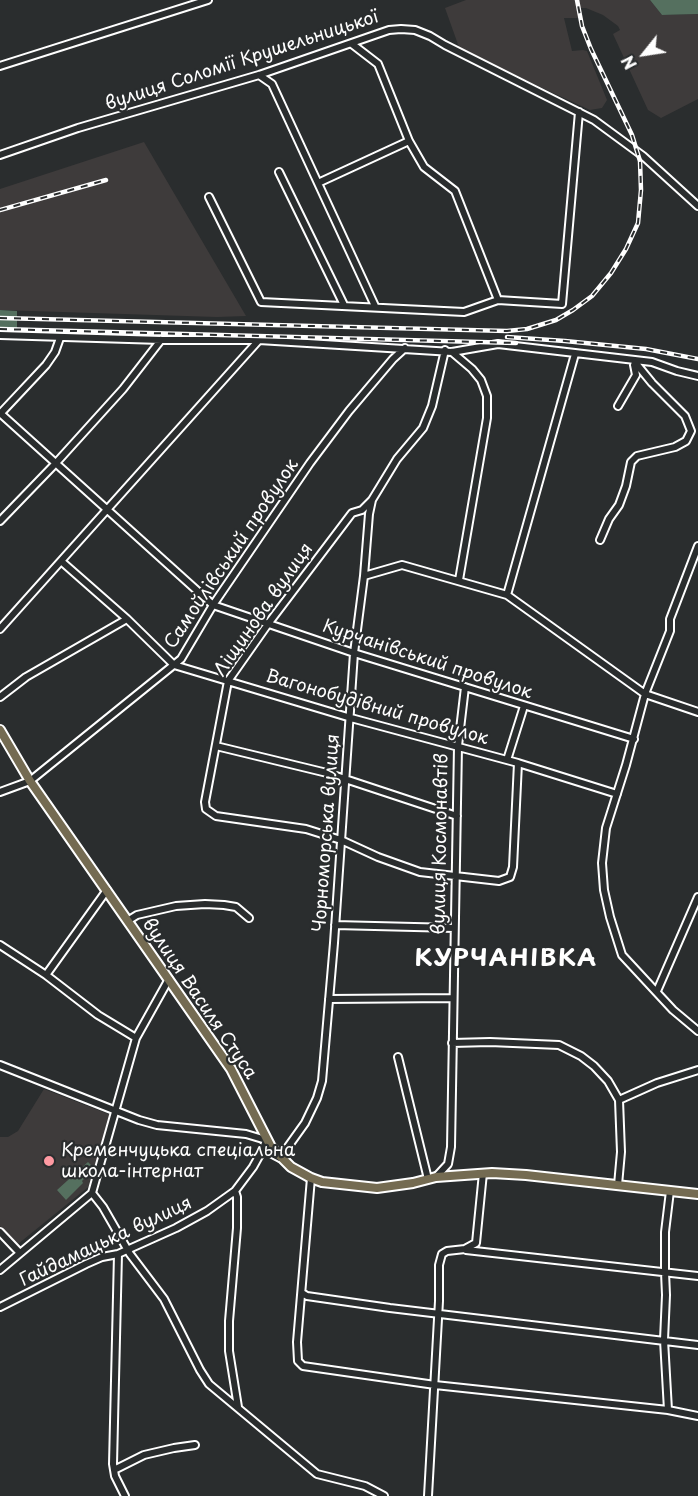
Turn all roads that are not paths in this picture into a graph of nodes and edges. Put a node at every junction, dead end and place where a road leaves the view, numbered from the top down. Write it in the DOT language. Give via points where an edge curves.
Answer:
graph roads {
  1 [pos="208,0"];
  2 [pos="352,44"];
  3 [pos="0,66"];
  4 [pos="259,75"];
  5 [pos="579,112"];
  6 [pos="410,141"];
  7 [pos="0,155"];
  8 [pos="279,172"];
  9 [pos="318,183"];
  10 [pos="209,197"];
  11 [pos="698,206"];
  12 [pos="498,300"];
  13 [pos="344,305"];
  14 [pos="375,306"];
  15 [pos="0,335"];
  16 [pos="60,338"];
  17 [pos="161,340"];
  18 [pos="259,340"];
  19 [pos="405,348"];
  20 [pos="448,351"];
  21 [pos="575,354"];
  22 [pos="634,361"];
  23 [pos="698,376"];
  24 [pos="618,406"];
  25 [pos="0,414"];
  26 [pos="56,463"];
  27 [pos="372,500"];
  28 [pos="107,508"];
  29 [pos="0,520"];
  30 [pos="600,540"];
  31 [pos="698,546"];
  32 [pos="60,561"];
  33 [pos="364,576"];
  34 [pos="459,580"];
  35 [pos="507,595"];
  36 [pos="213,605"];
  37 [pos="127,619"];
  38 [pos="268,624"];
  39 [pos="0,629"];
  40 [pos="354,653"];
  41 [pos="174,665"];
  42 [pos="228,681"];
  43 [pos="465,687"];
  44 [pos="645,694"];
  45 [pos="0,697"];
  46 [pos="524,706"];
  47 [pos="698,712"];
  48 [pos="351,718"];
  49 [pos="0,730"];
  50 [pos="633,739"];
  51 [pos="216,746"];
  52 [pos="458,746"];
  53 [pos="507,760"];
  54 [pos="518,763"];
  55 [pos="345,780"];
  56 [pos="30,781"];
  57 [pos="0,792"];
  58 [pos="617,794"];
  59 [pos="456,816"];
  60 [pos="341,840"];
  61 [pos="455,877"];
  62 [pos="107,890"];
  63 [pos="698,897"];
  64 [pos="249,918"];
  65 [pos="129,920"];
  66 [pos="335,925"];
  67 [pos="454,928"];
  68 [pos="0,945"];
  69 [pos="46,975"];
  70 [pos="169,979"];
  71 [pos="657,992"];
  72 [pos="453,998"];
  73 [pos="328,999"];
  74 [pos="698,1032"];
  75 [pos="136,1038"];
  76 [pos="452,1043"];
  77 [pos="398,1057"];
  78 [pos="0,1065"];
  79 [pos="698,1070"];
  80 [pos="619,1100"];
  81 [pos="114,1111"];
  82 [pos="266,1140"];
  83 [pos="263,1149"];
  84 [pos="280,1158"];
  85 [pos="483,1173"];
  86 [pos="311,1178"];
  87 [pos="432,1178"];
  88 [pos="618,1185"];
  89 [pos="235,1191"];
  90 [pos="670,1191"];
  91 [pos="92,1193"];
  92 [pos="698,1194"];
  93 [pos="0,1232"];
  94 [pos="127,1249"];
  95 [pos="465,1249"];
  96 [pos="19,1252"];
  97 [pos="118,1254"];
  98 [pos="0,1270"];
  99 [pos="664,1272"];
  100 [pos="698,1276"];
  101 [pos="302,1293"];
  102 [pos="0,1307"];
  103 [pos="438,1314"];
  104 [pos="664,1340"];
  105 [pos="698,1345"];
  106 [pos="435,1385"];
  107 [pos="238,1407"];
  108 [pos="668,1410"];
  109 [pos="698,1416"];
  110 [pos="195,1445"];
  111 [pos="114,1470"];
  112 [pos="125,1496"];
  113 [pos="384,1496"];
  114 [pos="428,1496"];
  1 -- 3 [label="street"];
  2 -- 4 [label="street, вулиця Соломії Крушельницької"];
  2 -- 5 [label="street, вулиця Соломії Крушельницької" via="389,30 415,30"];
  2 -- 6 [label="street" via="378,64"];
  4 -- 7 [label="street, вулиця Соломії Крушельницької"];
  4 -- 9 [label="street" via="272,84"];
  5 -- 11 [label="street, вулиця Соломії Крушельницької" via="644,156"];
  5 -- 12 [label="street" via="562,304"];
  6 -- 9 [label="street"];
  6 -- 12 [label="street" via="424,167 455,191"];
  8 -- 13 [label="street"];
  9 -- 14 [label="street"];
  10 -- 13 [label="street" via="261,302"];
  12 -- 14 [label="street" via="464,312"];
  13 -- 14 [label="street"];
  15 -- 16 [label="street"];
  16 -- 17 [label="street"];
  16 -- 25 [label="street" via="46,365"];
  17 -- 18 [label="street"];
  17 -- 26 [label="street"];
  18 -- 19 [label="street"];
  18 -- 28 [label="street"];
  19 -- 20 [label="street"];
  19 -- 36 [label="street, Самойлівський провулок" via="323,446"];
  20 -- 21 [label="street" via="498,344"];
  20 -- 27 [label="street, Ліщинова вулиця" via="423,428 387,473"];
  20 -- 34 [label="street" via="472,369 487,396 487,418"];
  21 -- 22 [label="street"];
  21 -- 35 [label="street"];
  22 -- 23 [label="street" via="652,362"];
  22 -- 24 [label="street" via="636,375"];
  22 -- 30 [label="street" via="685,416 691,431 686,441 675,447 637,456 631,462 619,505"];
  25 -- 26 [label="street"];
  26 -- 28 [label="street"];
  26 -- 29 [label="street"];
  27 -- 33 [label="street, Чорноморська вулиця"];
  27 -- 38 [label="street, Ліщинова вулиця" via="352,513"];
  28 -- 32 [label="street"];
  28 -- 36 [label="street"];
  31 -- 44 [label="street"];
  32 -- 37 [label="street, Вагонобудівний провулок"];
  32 -- 39 [label="street"];
  33 -- 34 [label="street" via="402,565"];
  33 -- 40 [label="street, Чорноморська вулиця"];
  34 -- 35 [label="street"];
  35 -- 44 [label="street"];
  36 -- 38 [label="street, Курчанівський провулок"];
  36 -- 41 [label="street, Самойлівський провулок"];
  37 -- 41 [label="street, Вагонобудівний провулок"];
  37 -- 45 [label="street"];
  38 -- 40 [label="street, Курчанівський провулок"];
  38 -- 42 [label="street, Ліщинова вулиця"];
  40 -- 43 [label="street, Курчанівський провулок"];
  40 -- 48 [label="street, Чорноморська вулиця"];
  41 -- 42 [label="street, Вагонобудівний провулок"];
  41 -- 56 [label="street, Самойлівський провулок"];
  42 -- 48 [label="street, Вагонобудівний провулок"];
  42 -- 51 [label="street, Ліщинова вулиця"];
  43 -- 46 [label="street, Курчанівський провулок"];
  43 -- 52 [label="street, вулиця Космонавтів"];
  44 -- 47 [label="street"];
  44 -- 50 [label="street"];
  46 -- 50 [label="street, Курчанівський провулок"];
  46 -- 53 [label="street"];
  48 -- 52 [label="street, Вагонобудівний провулок"];
  48 -- 55 [label="street, Чорноморська вулиця"];
  49 -- 56 [label="main road, вулиця Василя Стуса"];
  50 -- 58 [label="street"];
  51 -- 55 [label="street"];
  51 -- 60 [label="street, Ліщинова вулиця" via="206,809 216,816 306,829"];
  52 -- 53 [label="street, Вагонобудівний провулок"];
  52 -- 59 [label="street, вулиця Космонавтів"];
  53 -- 54 [label="street, Вагонобудівний провулок"];
  54 -- 58 [label="street, Вагонобудівний провулок"];
  54 -- 61 [label="street, Ліщинова вулиця" via="510,877 499,881"];
  55 -- 59 [label="street"];
  55 -- 60 [label="street, Чорноморська вулиця"];
  56 -- 57 [label="street, Самойлівський провулок"];
  56 -- 62 [label="main road, вулиця Василя Стуса"];
  58 -- 71 [label="street" via="606,828 602,863 606,899 622,955"];
  59 -- 61 [label="street, вулиця Космонавтів"];
  60 -- 61 [label="street, Ліщинова вулиця" via="420,872"];
  60 -- 66 [label="street, Чорноморська вулиця"];
  61 -- 67 [label="street, вулиця Космонавтів"];
  62 -- 65 [label="main road, вулиця Василя Стуса"];
  62 -- 69 [label="street"];
  63 -- 71 [label="street"];
  64 -- 65 [label="street" via="236,907 205,904 176,906"];
  65 -- 70 [label="main road, вулиця Василя Стуса"];
  66 -- 67 [label="street"];
  66 -- 73 [label="street, Чорноморська вулиця"];
  67 -- 72 [label="street, вулиця Космонавтів"];
  68 -- 69 [label="street"];
  69 -- 75 [label="street"];
  70 -- 75 [label="street"];
  70 -- 82 [label="main road, вулиця Василя Стуса" via="231,1069"];
  71 -- 74 [label="street"];
  72 -- 73 [label="street"];
  72 -- 76 [label="street, вулиця Космонавтів"];
  73 -- 84 [label="street, Чорноморська вулиця" via="322,1081 317,1098"];
  75 -- 81 [label="street"];
  76 -- 80 [label="street" via="559,1046 594,1066"];
  76 -- 87 [label="street, вулиця Космонавтів" via="448,1164"];
  77 -- 87 [label="street"];
  78 -- 81 [label="street"];
  79 -- 80 [label="street"];
  80 -- 88 [label="street"];
  81 -- 82 [label="street" via="157,1125 221,1130"];
  81 -- 91 [label="street"];
  82 -- 83 [label="street, Гайдамацька вулиця"];
  82 -- 84 [label="main road, вулиця Василя Стуса"];
  83 -- 84 [label="street"];
  83 -- 89 [label="street, Гайдамацька вулиця"];
  84 -- 86 [label="main road"];
  85 -- 87 [label="main road"];
  85 -- 88 [label="main road"];
  85 -- 95 [label="street" via="478,1236 474,1246"];
  86 -- 87 [label="main road" via="377,1188"];
  86 -- 101 [label="street"];
  88 -- 90 [label="main road"];
  89 -- 94 [label="street, Гайдамацька вулиця" via="176,1228"];
  89 -- 107 [label="street" via="237,1228 229,1351"];
  90 -- 92 [label="main road"];
  90 -- 99 [label="street"];
  91 -- 94 [label="street"];
  91 -- 96 [label="street"];
  93 -- 96 [label="street"];
  94 -- 97 [label="street, Гайдамацька вулиця"];
  94 -- 107 [label="street" via="164,1299 209,1384"];
  95 -- 99 [label="street"];
  95 -- 103 [label="street" via="447,1251 440,1259"];
  96 -- 98 [label="street"];
  97 -- 102 [label="street, Гайдамацька вулиця" via="86,1264"];
  97 -- 111 [label="street"];
  99 -- 100 [label="street"];
  99 -- 104 [label="street"];
  101 -- 103 [label="street"];
  101 -- 106 [label="street" via="297,1353 303,1366"];
  103 -- 104 [label="street"];
  103 -- 106 [label="street"];
  104 -- 105 [label="street"];
  104 -- 108 [label="street"];
  106 -- 108 [label="street"];
  106 -- 114 [label="street"];
  107 -- 113 [label="street" via="317,1474 365,1486"];
  108 -- 109 [label="street"];
  110 -- 111 [label="street" via="154,1452"];
  111 -- 112 [label="street"];
}
